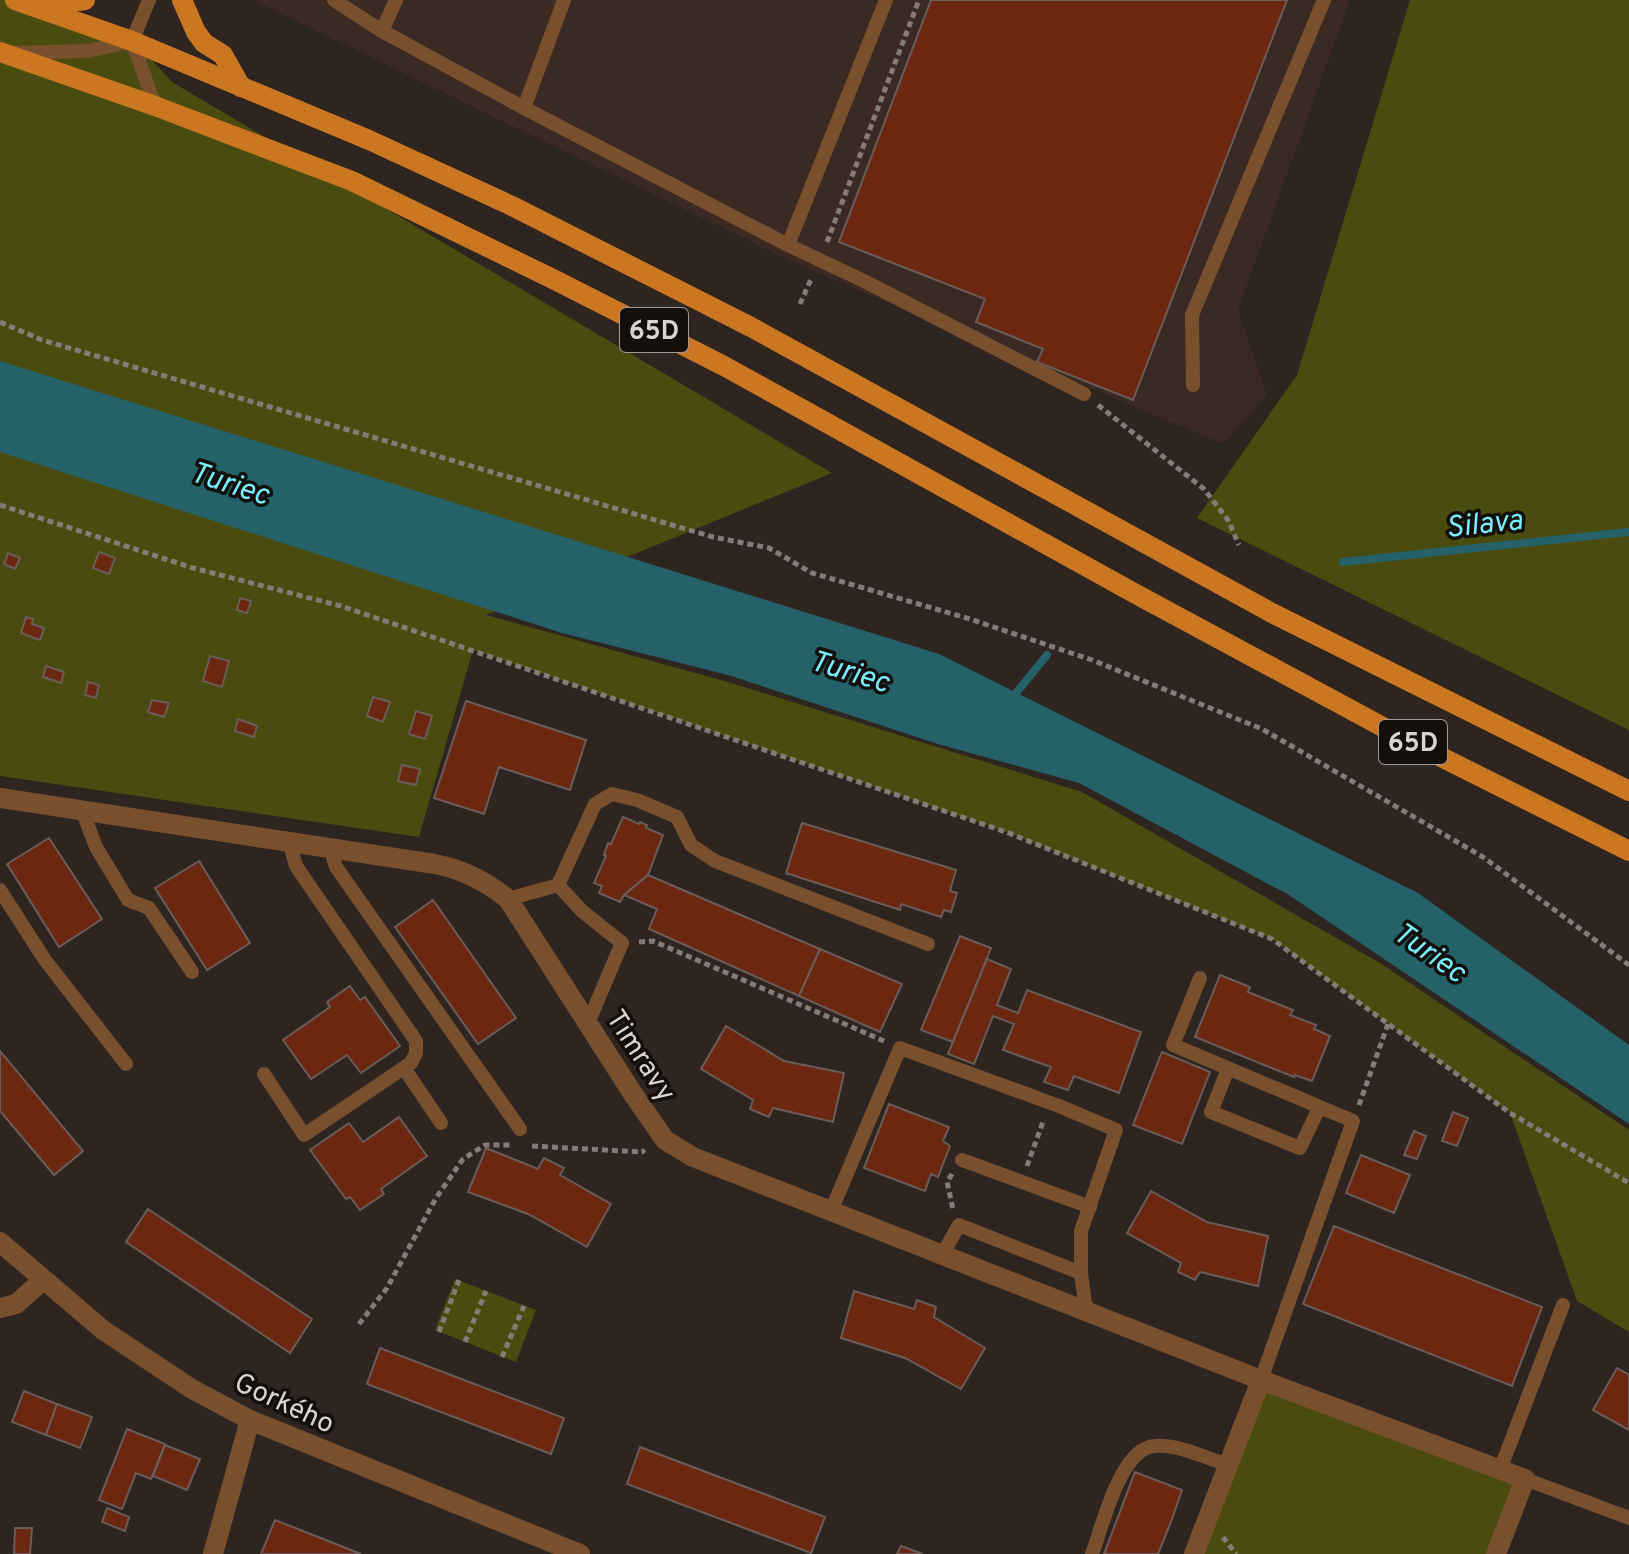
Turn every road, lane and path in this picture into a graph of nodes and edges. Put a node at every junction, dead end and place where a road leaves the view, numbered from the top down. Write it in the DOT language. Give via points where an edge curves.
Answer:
graph roads {
  1 [pos="15,0"];
  2 [pos="85,0"];
  3 [pos="149,0"];
  4 [pos="182,0"];
  5 [pos="334,0"];
  6 [pos="396,0"];
  7 [pos="564,0"];
  8 [pos="886,0"];
  9 [pos="919,0"];
  10 [pos="1324,0"];
  11 [pos="36,7"];
  12 [pos="382,31"];
  13 [pos="132,41"];
  14 [pos="3,53"];
  15 [pos="241,87"];
  16 [pos="155,106"];
  17 [pos="524,108"];
  18 [pos="788,245"];
  19 [pos="820,260"];
  20 [pos="800,304"];
  21 [pos="0,322"];
  22 [pos="1193,385"];
  23 [pos="1084,394"];
  24 [pos="0,505"];
  25 [pos="1239,545"];
  26 [pos="1629,791"];
  27 [pos="0,798"];
  28 [pos="82,810"];
  29 [pos="289,841"];
  30 [pos="330,848"];
  31 [pos="1629,851"];
  32 [pos="558,885"];
  33 [pos="0,890"];
  34 [pos="508,899"];
  35 [pos="622,943"];
  36 [pos="928,944"];
  37 [pos="1629,965"];
  38 [pos="192,972"];
  39 [pos="1200,978"];
  40 [pos="588,1023"];
  41 [pos="1388,1024"];
  42 [pos="900,1048"];
  43 [pos="126,1064"];
  44 [pos="404,1068"];
  45 [pos="1228,1069"];
  46 [pos="264,1074"];
  47 [pos="1049,1102"];
  48 [pos="1319,1108"];
  49 [pos="1353,1121"];
  50 [pos="441,1123"];
  51 [pos="520,1129"];
  52 [pos="665,1140"];
  53 [pos="962,1160"];
  54 [pos="1022,1182"];
  55 [pos="1629,1183"];
  56 [pos="1090,1207"];
  57 [pos="831,1211"];
  58 [pos="959,1225"];
  59 [pos="0,1242"];
  60 [pos="942,1255"];
  61 [pos="1081,1273"];
  62 [pos="459,1280"];
  63 [pos="42,1281"];
  64 [pos="486,1291"];
  65 [pos="1563,1305"];
  66 [pos="524,1306"];
  67 [pos="0,1308"];
  68 [pos="1086,1311"];
  69 [pos="359,1324"];
  70 [pos="439,1332"];
  71 [pos="465,1342"];
  72 [pos="502,1357"];
  73 [pos="1261,1380"];
  74 [pos="250,1420"];
  75 [pos="1228,1465"];
  76 [pos="1500,1470"];
  77 [pos="1525,1479"];
  78 [pos="1629,1518"];
  79 [pos="213,1554"];
  80 [pos="580,1554"];
  81 [pos="1092,1554"];
  82 [pos="1194,1554"];
  83 [pos="1496,1554"];
  1 -- 11 [label="main road, 65D"];
  2 -- 11 [label="main road"];
  3 -- 13 [label="lane"];
  4 -- 15 [label="main road" via="196,32 223,55"];
  5 -- 12 [label="lane"];
  6 -- 12 [label="lane"];
  7 -- 17 [label="lane"];
  8 -- 18 [label="lane"];
  9 -- 19 [label="path"];
  10 -- 22 [label="lane" via="1192,315"];
  11 -- 13 [label="main road, 65D"];
  12 -- 17 [label="lane"];
  13 -- 14 [label="lane" via="88,51"];
  13 -- 15 [label="main road, 65D"];
  13 -- 16 [label="lane"];
  14 -- 16 [label="main road, 65D"];
  15 -- 26 [label="main road, 65D" via="512,206 751,327 1272,613"];
  16 -- 31 [label="main road, 65D" via="352,181 583,294 1407,740"];
  17 -- 18 [label="lane"];
  18 -- 19 [label="lane"];
  19 -- 20 [label="path"];
  19 -- 23 [label="lane"];
  21 -- 37 [label="path" via="42,340 713,537 769,548 812,573 1092,660 1262,729 1483,857"];
  23 -- 25 [label="path" via="1204,489"];
  24 -- 41 [label="path" via="193,568 341,606 1006,832 1272,939"];
  27 -- 28 [label="street, Timravy"];
  28 -- 29 [label="street, Timravy"];
  28 -- 38 [label="lane" via="96,847 128,900 149,908"];
  29 -- 30 [label="street, Timravy"];
  29 -- 44 [label="lane" via="296,866 416,1041 416,1053"];
  30 -- 34 [label="street, Timravy" via="461,870"];
  30 -- 51 [label="lane" via="336,867"];
  32 -- 34 [label="lane"];
  32 -- 35 [label="lane"];
  32 -- 36 [label="lane" via="595,804 612,794 677,817 691,845 715,861"];
  33 -- 43 [label="lane" via="45,960"];
  34 -- 40 [label="street, Timravy"];
  35 -- 40 [label="lane"];
  35 -- 42 [label="path" via="653,941"];
  39 -- 45 [label="lane" via="1173,1045"];
  40 -- 52 [label="street, Timravy"];
  41 -- 49 [label="path"];
  41 -- 55 [label="path" via="1510,1113"];
  42 -- 47 [label="lane"];
  42 -- 57 [label="lane"];
  44 -- 46 [label="lane" via="304,1135"];
  44 -- 50 [label="lane"];
  45 -- 48 [label="lane"];
  45 -- 48 [label="lane" via="1211,1112 1300,1148"];
  47 -- 54 [label="path"];
  47 -- 56 [label="lane" via="1116,1130"];
  48 -- 49 [label="lane"];
  49 -- 73 [label="lane"];
  52 -- 57 [label="street, Timravy" via="693,1157"];
  52 -- 69 [label="path" via="642,1152 485,1145 463,1159 387,1288"];
  53 -- 54 [label="lane"];
  53 -- 58 [label="path" via="947,1182"];
  54 -- 56 [label="lane"];
  56 -- 61 [label="lane" via="1081,1231"];
  57 -- 60 [label="street, Timravy"];
  58 -- 60 [label="lane"];
  58 -- 61 [label="lane"];
  59 -- 63 [label="street, Gorkého"];
  60 -- 68 [label="street, Timravy"];
  61 -- 68 [label="lane"];
  62 -- 70 [label="path"];
  63 -- 67 [label="street" via="16,1304"];
  63 -- 74 [label="street, Gorkého" via="139,1355"];
  64 -- 71 [label="path"];
  65 -- 76 [label="lane"];
  66 -- 72 [label="path"];
  68 -- 73 [label="street, Timravy"];
  73 -- 75 [label="street"];
  73 -- 76 [label="street, Timravy"];
  74 -- 79 [label="street"];
  74 -- 80 [label="street, Gorkého"];
  75 -- 81 [label="lane" via="1157,1445 1142,1449 1123,1471"];
  75 -- 82 [label="street"];
  76 -- 77 [label="street, Timravy"];
  77 -- 78 [label="lane"];
  77 -- 83 [label="street"];
}
